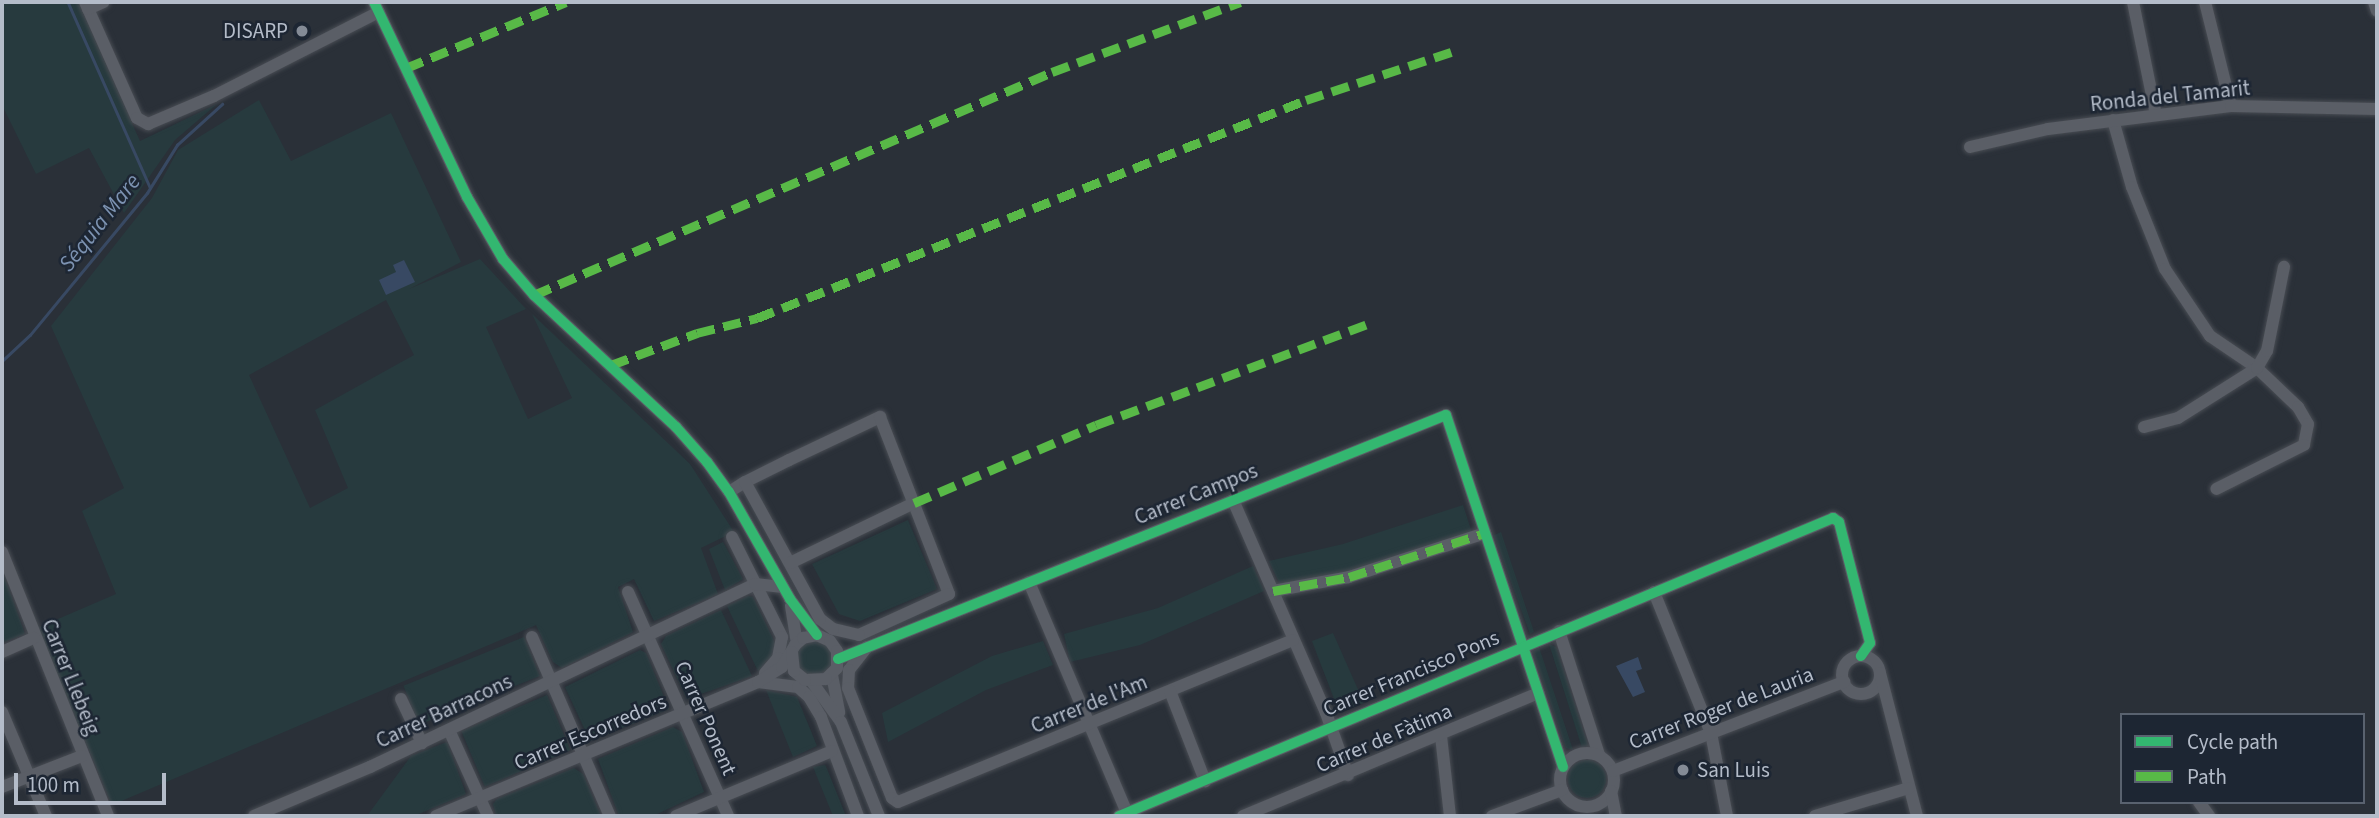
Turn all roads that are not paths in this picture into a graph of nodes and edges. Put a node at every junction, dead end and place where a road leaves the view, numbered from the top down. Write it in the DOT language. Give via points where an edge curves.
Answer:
graph roads {
  1 [pos="104,2"];
  2 [pos="2133,2"];
  3 [pos="2205,2"];
  4 [pos="2374,2"];
  5 [pos="86,5"];
  6 [pos="377,7"];
  7 [pos="2377,11"];
  8 [pos="2231,106"];
  9 [pos="2377,109"];
  10 [pos="2156,115"];
  11 [pos="2113,120"];
  12 [pos="1970,147"];
  13 [pos="2284,267"];
  14 [pos="2257,368"];
  15 [pos="2144,427"];
  16 [pos="745,482"];
  17 [pos="2216,489"];
  18 [pos="729,492"];
  19 [pos="1233,500"];
  20 [pos="914,503"];
  21 [pos="1485,533"];
  22 [pos="732,537"];
  23 [pos="2,552"];
  24 [pos="790,563"];
  25 [pos="1029,582"];
  26 [pos="755,584"];
  27 [pos="628,592"];
  28 [pos="1273,592"];
  29 [pos="1654,592"];
  30 [pos="786,593"];
  31 [pos="960,610"];
  32 [pos="894,622"];
  33 [pos="1559,631"];
  34 [pos="817,635"];
  35 [pos="649,636"];
  36 [pos="532,637"];
  37 [pos="34,638"];
  38 [pos="864,639"];
  39 [pos="1293,640"];
  40 [pos="834,645"];
  41 [pos="1523,646"];
  42 [pos="795,648"];
  43 [pos="2,652"];
  44 [pos="1861,656"];
  45 [pos="838,659"];
  46 [pos="1880,673"];
  47 [pos="832,675"];
  48 [pos="799,676"];
  49 [pos="551,681"];
  50 [pos="758,682"];
  51 [pos="812,682"];
  52 [pos="1844,682"];
  53 [pos="1873,689"];
  54 [pos="1170,691"];
  55 [pos="1538,693"];
  56 [pos="401,699"];
  57 [pos="1887,703"];
  58 [pos="2,712"];
  59 [pos="682,714"];
  60 [pos="841,722"];
  61 [pos="1090,724"];
  62 [pos="1332,728"];
  63 [pos="449,730"];
  64 [pos="1711,733"];
  65 [pos="1441,736"];
  66 [pos="422,743"];
  67 [pos="832,751"];
  68 [pos="82,755"];
  69 [pos="584,755"];
  70 [pos="1599,755"];
  71 [pos="1563,767"];
  72 [pos="1613,771"];
  73 [pos="1348,775"];
  74 [pos="29,776"];
  75 [pos="1205,781"];
  76 [pos="2,787"];
  77 [pos="1909,788"];
  78 [pos="1562,790"];
  79 [pos="1611,791"];
  80 [pos="720,798"];
  81 [pos="480,799"];
  82 [pos="1577,810"];
  83 [pos="1123,815"];
  84 [pos="46,816"];
  85 [pos="108,816"];
  86 [pos="254,816"];
  87 [pos="436,816"];
  88 [pos="488,816"];
  89 [pos="610,816"];
  90 [pos="676,816"];
  91 [pos="729,816"];
  92 [pos="858,816"];
  93 [pos="879,816"];
  94 [pos="1243,816"];
  95 [pos="1450,816"];
  96 [pos="1492,816"];
  97 [pos="1616,816"];
  98 [pos="1727,816"];
  99 [pos="1815,816"];
  100 [pos="1917,816"];
  1 -- 5 [label="street"];
  2 -- 10 [label="street"];
  3 -- 8 [label="street"];
  4 -- 7 [label="street"];
  5 -- 6 [label="street" via="137,118 148,124 214,96"];
  6 -- 18 [label="street" via="467,197 503,259 534,295 676,427"];
  8 -- 9 [label="street, Ronda del Tamarit"];
  8 -- 10 [label="street, Ronda del Tamarit"];
  10 -- 11 [label="street, Ronda del Tamarit"];
  11 -- 12 [label="street, Ronda del Tamarit"];
  11 -- 14 [label="street" via="2132,187 2165,269 2210,336"];
  13 -- 14 [label="street" via="2267,351"];
  14 -- 15 [label="street" via="2178,418"];
  14 -- 17 [label="street" via="2298,407 2308,424 2304,445"];
  16 -- 18 [label="street"];
  16 -- 20 [label="street" via="880,417"];
  16 -- 24 [label="street"];
  18 -- 30 [label="street"];
  19 -- 21 [label="street, Carrer Campos" via="1447,415"];
  19 -- 25 [label="street, Carrer Campos"];
  19 -- 28 [label="street"];
  20 -- 24 [label="street"];
  20 -- 32 [label="street" via="949,594"];
  21 -- 28 [label="street" via="1349,577"];
  21 -- 41 [label="street"];
  22 -- 26 [label="street"];
  23 -- 37 [label="street, Carrer Llebeig"];
  24 -- 38 [label="street" via="820,619"];
  25 -- 31 [label="street, Carrer Campos"];
  25 -- 61 [label="street"];
  26 -- 30 [label="street"];
  26 -- 35 [label="street, Carrer Barracons"];
  26 -- 50 [label="street" via="782,637 778,658"];
  27 -- 35 [label="street"];
  28 -- 39 [label="street"];
  29 -- 33 [label="street, Carrer Francisco Pons"];
  29 -- 44 [label="street, Carrer Francisco Pons" via="1836,518 1870,643"];
  29 -- 64 [label="street"];
  30 -- 34 [label="street"];
  30 -- 42 [label="street"];
  31 -- 32 [label="street"];
  31 -- 38 [label="street"];
  32 -- 38 [label="street"];
  33 -- 41 [label="street, Carrer Francisco Pons"];
  33 -- 70 [label="street"];
  34 -- 40 [label="street"];
  34 -- 42 [label="street"];
  35 -- 49 [label="street, Carrer Barracons"];
  35 -- 59 [label="street, Carrer Ponent"];
  36 -- 49 [label="street"];
  37 -- 43 [label="street"];
  37 -- 68 [label="street, Carrer Llebeig"];
  38 -- 40 [label="street"];
  38 -- 45 [label="street"];
  38 -- 61 [label="street, Carrer de l'Am" via="849,670 848,688 887,788 898,802"];
  39 -- 54 [label="street, Carrer de l'Am"];
  39 -- 62 [label="street"];
  40 -- 45 [label="street"];
  41 -- 55 [label="street"];
  41 -- 62 [label="street, Carrer Francisco Pons"];
  42 -- 48 [label="street" via="792,665"];
  42 -- 50 [label="street, Carrer Escorredors" via="782,667"];
  44 -- 46 [label="street" via="1871,659"];
  44 -- 52 [label="street" via="1846,664"];
  45 -- 47 [label="street"];
  46 -- 53 [label="street"];
  46 -- 57 [label="street"];
  47 -- 51 [label="street"];
  47 -- 60 [label="street"];
  48 -- 50 [label="street, Carrer Escorredors"];
  48 -- 51 [label="street"];
  49 -- 63 [label="street, Carrer Barracons"];
  49 -- 69 [label="street"];
  50 -- 59 [label="street, Carrer Escorredors"];
  50 -- 67 [label="street" via="801,689 821,717"];
  51 -- 60 [label="street"];
  52 -- 53 [label="street" via="1856,693"];
  52 -- 64 [label="street, Carrer Roger de Lauria"];
  53 -- 57 [label="street"];
  54 -- 61 [label="street, Carrer de l'Am"];
  54 -- 75 [label="street"];
  55 -- 65 [label="street, Carrer de Fàtima"];
  55 -- 71 [label="street"];
  56 -- 66 [label="street"];
  57 -- 77 [label="street"];
  58 -- 74 [label="street"];
  59 -- 69 [label="street, Carrer Escorredors"];
  59 -- 80 [label="street, Carrer Ponent"];
  60 -- 93 [label="street"];
  61 -- 83 [label="street"];
  62 -- 73 [label="street"];
  62 -- 75 [label="street, Carrer Francisco Pons"];
  63 -- 66 [label="street, Carrer Barracons"];
  63 -- 81 [label="street"];
  64 -- 72 [label="street, Carrer Roger de Lauria"];
  64 -- 98 [label="street"];
  65 -- 73 [label="street, Carrer de Fàtima"];
  65 -- 95 [label="street"];
  66 -- 86 [label="street, Carrer Barracons"];
  67 -- 80 [label="street"];
  67 -- 92 [label="street"];
  68 -- 74 [label="street"];
  68 -- 85 [label="street, Carrer Llebeig"];
  69 -- 81 [label="street, Carrer Escorredors"];
  69 -- 89 [label="street"];
  70 -- 71 [label="street" via="1581,753"];
  70 -- 72 [label="street"];
  71 -- 78 [label="street"];
  72 -- 79 [label="street"];
  73 -- 94 [label="street, Carrer de Fàtima"];
  74 -- 76 [label="street"];
  74 -- 84 [label="street"];
  75 -- 83 [label="street, Carrer Francisco Pons"];
  77 -- 99 [label="street"];
  77 -- 100 [label="street"];
  78 -- 82 [label="street"];
  78 -- 96 [label="street"];
  79 -- 82 [label="street" via="1595,806"];
  79 -- 97 [label="street"];
  80 -- 90 [label="street"];
  80 -- 91 [label="street, Carrer Ponent"];
  81 -- 87 [label="street, Carrer Escorredors"];
  81 -- 88 [label="street"];
}
